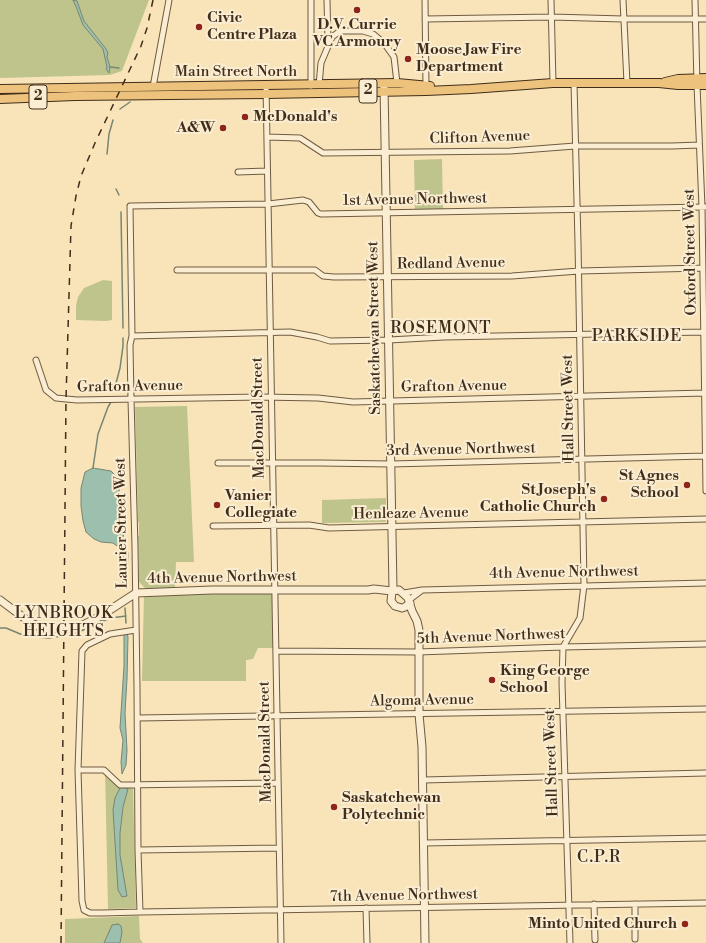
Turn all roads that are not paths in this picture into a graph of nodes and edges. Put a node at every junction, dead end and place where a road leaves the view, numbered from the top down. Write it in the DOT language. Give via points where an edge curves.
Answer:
graph roads {
  1 [pos="169,0"];
  2 [pos="311,0"];
  3 [pos="327,0"];
  4 [pos="425,0"];
  5 [pos="552,0"];
  6 [pos="623,0"];
  7 [pos="695,0"];
  8 [pos="552,17"];
  9 [pos="426,19"];
  10 [pos="623,19"];
  11 [pos="694,19"];
  12 [pos="706,19"];
  13 [pos="328,44"];
  14 [pos="706,78"];
  15 [pos="697,82"];
  16 [pos="553,83"];
  17 [pos="574,83"];
  18 [pos="627,83"];
  19 [pos="397,84"];
  20 [pos="266,85"];
  21 [pos="315,85"];
  22 [pos="706,85"];
  23 [pos="153,87"];
  24 [pos="384,88"];
  25 [pos="426,88"];
  26 [pos="0,89"];
  27 [pos="266,94"];
  28 [pos="0,98"];
  29 [pos="267,137"];
  30 [pos="699,145"];
  31 [pos="575,146"];
  32 [pos="385,152"];
  33 [pos="267,171"];
  34 [pos="238,172"];
  35 [pos="268,204"];
  36 [pos="130,206"];
  37 [pos="704,207"];
  38 [pos="577,209"];
  39 [pos="386,212"];
  40 [pos="703,268"];
  41 [pos="269,269"];
  42 [pos="177,270"];
  43 [pos="579,271"];
  44 [pos="387,277"];
  45 [pos="705,319"];
  46 [pos="270,332"];
  47 [pos="704,332"];
  48 [pos="579,334"];
  49 [pos="132,336"];
  50 [pos="388,340"];
  51 [pos="36,360"];
  52 [pos="705,393"];
  53 [pos="581,396"];
  54 [pos="271,398"];
  55 [pos="130,399"];
  56 [pos="390,400"];
  57 [pos="706,430"];
  58 [pos="705,456"];
  59 [pos="582,460"];
  60 [pos="218,463"];
  61 [pos="272,463"];
  62 [pos="391,464"];
  63 [pos="706,491"];
  64 [pos="706,519"];
  65 [pos="583,522"];
  66 [pos="213,526"];
  67 [pos="274,526"];
  68 [pos="392,526"];
  69 [pos="706,583"];
  70 [pos="584,586"];
  71 [pos="275,590"];
  72 [pos="422,590"];
  73 [pos="396,592"];
  74 [pos="136,593"];
  75 [pos="0,600"];
  76 [pos="409,602"];
  77 [pos="402,608"];
  78 [pos="136,630"];
  79 [pos="418,633"];
  80 [pos="706,644"];
  81 [pos="562,647"];
  82 [pos="276,651"];
  83 [pos="418,652"];
  84 [pos="706,709"];
  85 [pos="562,711"];
  86 [pos="420,714"];
  87 [pos="277,716"];
  88 [pos="138,718"];
  89 [pos="78,770"];
  90 [pos="706,773"];
  91 [pos="564,777"];
  92 [pos="423,780"];
  93 [pos="278,784"];
  94 [pos="137,785"];
  95 [pos="706,838"];
  96 [pos="567,840"];
  97 [pos="424,843"];
  98 [pos="280,848"];
  99 [pos="138,850"];
  100 [pos="706,903"];
  101 [pos="594,904"];
  102 [pos="635,904"];
  103 [pos="569,905"];
  104 [pos="366,908"];
  105 [pos="424,908"];
  106 [pos="280,909"];
  107 [pos="140,912"];
  108 [pos="635,939"];
  109 [pos="595,940"];
  110 [pos="281,943"];
  111 [pos="367,943"];
  112 [pos="425,943"];
  113 [pos="570,943"];
  1 -- 23 [label="street"];
  2 -- 21 [label="street"];
  3 -- 13 [label="street"];
  4 -- 9 [label="street"];
  5 -- 8 [label="street"];
  6 -- 10 [label="street"];
  7 -- 11 [label="street, Oxford Street West"];
  8 -- 9 [label="street"];
  8 -- 10 [label="street"];
  8 -- 16 [label="street"];
  9 -- 25 [label="street"];
  10 -- 11 [label="street"];
  10 -- 18 [label="street"];
  11 -- 12 [label="street"];
  11 -- 15 [label="street, Oxford Street West"];
  13 -- 19 [label="street" via="340,31 363,31 373,34 384,43 394,57"];
  13 -- 21 [label="street"];
  14 -- 15 [label="main road, Main Street North / 2"];
  15 -- 18 [label="main road, Main Street North / 2" via="678,79 659,83"];
  15 -- 22 [label="main road, Main Street North / 2"];
  15 -- 30 [label="street, Oxford Street West"];
  16 -- 17 [label="main road, Main Street North / 2"];
  16 -- 25 [label="main road, Main Street North / 2" via="471,89"];
  17 -- 18 [label="main road, Main Street North / 2"];
  17 -- 31 [label="street, Hall Street West"];
  19 -- 24 [label="main road, Main Street North / 2"];
  19 -- 25 [label="main road, Main Street North / 2"];
  20 -- 21 [label="main road, Main Street North / 2"];
  20 -- 23 [label="main road, Main Street North / 2"];
  20 -- 27 [label="street, MacDonald Street"];
  21 -- 24 [label="main road, Main Street North / 2"];
  23 -- 26 [label="main road, Main Street North / 2"];
  24 -- 25 [label="main road, Main Street North / 2"];
  24 -- 27 [label="main road, Main Street North / 2"];
  24 -- 32 [label="street, Saskatchewan Street West"];
  27 -- 28 [label="main road, Main Street North / 2"];
  27 -- 29 [label="street, MacDonald Street"];
  29 -- 32 [label="street, Clifton Avenue" via="300,138 323,153"];
  29 -- 33 [label="street, MacDonald Street"];
  30 -- 31 [label="street, Clifton Avenue"];
  30 -- 37 [label="street, Oxford Street West"];
  31 -- 32 [label="street, Clifton Avenue" via="510,151"];
  31 -- 38 [label="street, Hall Street West"];
  32 -- 39 [label="street, Saskatchewan Street West"];
  33 -- 34 [label="street"];
  33 -- 35 [label="street, MacDonald Street"];
  35 -- 36 [label="street, 1st Avenue Northwest"];
  35 -- 39 [label="street, 1st Avenue Northwest" via="303,200 309,202 321,214"];
  35 -- 41 [label="street, MacDonald Street"];
  36 -- 49 [label="street, Laurier Street West"];
  37 -- 38 [label="street, 1st Avenue Northwest"];
  37 -- 40 [label="street, Oxford Street West"];
  38 -- 39 [label="street, 1st Avenue Northwest"];
  38 -- 43 [label="street, Hall Street West"];
  39 -- 44 [label="street, Saskatchewan Street West"];
  40 -- 43 [label="street, Redland Avenue"];
  40 -- 45 [label="street, Oxford Street West"];
  41 -- 42 [label="street, Redland Avenue"];
  41 -- 44 [label="street, Redland Avenue" via="315,270 323,276 334,277"];
  41 -- 46 [label="street, MacDonald Street"];
  43 -- 44 [label="street, Redland Avenue" via="512,276"];
  43 -- 48 [label="street, Hall Street West"];
  44 -- 50 [label="street, Saskatchewan Street West"];
  45 -- 47 [label="street, Oxford Street West"];
  46 -- 49 [label="street"];
  46 -- 50 [label="street" via="290,332 330,341"];
  46 -- 54 [label="street, MacDonald Street"];
  47 -- 48 [label="street"];
  47 -- 52 [label="street, Oxford Street West"];
  48 -- 50 [label="street" via="444,336"];
  48 -- 53 [label="street, Hall Street West"];
  49 -- 55 [label="street, Laurier Street West"];
  50 -- 56 [label="street, Saskatchewan Street West"];
  51 -- 55 [label="street, Grafton Avenue" via="46,390 56,398"];
  52 -- 53 [label="street, Grafton Avenue"];
  52 -- 57 [label="street, Oxford Street West"];
  53 -- 56 [label="street, Grafton Avenue"];
  53 -- 59 [label="street, Hall Street West"];
  54 -- 55 [label="street, Grafton Avenue"];
  54 -- 56 [label="street, Grafton Avenue" via="318,398 353,402"];
  54 -- 61 [label="street, MacDonald Street"];
  55 -- 74 [label="street, Laurier Street West"];
  56 -- 62 [label="street, Saskatchewan Street West"];
  57 -- 58 [label="street, Oxford Street West"];
  58 -- 59 [label="street, 3rd Avenue Northwest"];
  58 -- 63 [label="street, Oxford Street West"];
  59 -- 62 [label="street, 3rd Avenue Northwest"];
  59 -- 65 [label="street, Hall Street West"];
  60 -- 61 [label="street, 3rd Avenue Northwest"];
  61 -- 62 [label="street, 3rd Avenue Northwest"];
  61 -- 67 [label="street, MacDonald Street"];
  62 -- 68 [label="street, Saskatchewan Street West"];
  64 -- 65 [label="street, Henleaze Avenue"];
  65 -- 68 [label="street, Henleaze Avenue"];
  65 -- 70 [label="street, Hall Street West"];
  66 -- 67 [label="street, Henleaze Avenue"];
  67 -- 68 [label="street, Henleaze Avenue"];
  67 -- 71 [label="street, MacDonald Street"];
  68 -- 73 [label="street, Saskatchewan Street West" via="392,571"];
  69 -- 70 [label="street, 4th Avenue Northwest"];
  70 -- 72 [label="street, 4th Avenue Northwest"];
  70 -- 81 [label="street, Hall Street West" via="580,618"];
  71 -- 73 [label="street, 4th Avenue Northwest"];
  71 -- 74 [label="street, 4th Avenue Northwest"];
  71 -- 82 [label="street, MacDonald Street"];
  72 -- 73 [label="street, 4th Avenue Northwest"];
  72 -- 76 [label="street"];
  73 -- 76 [label="street"];
  73 -- 77 [label="street" via="393,604"];
  74 -- 75 [label="street, 4th Avenue Northwest" via="79,627 59,629 38,626 24,619"];
  74 -- 78 [label="street, Laurier Street West"];
  76 -- 77 [label="street"];
  76 -- 79 [label="street" via="417,621"];
  77 -- 79 [label="street" via="414,620"];
  78 -- 88 [label="street, Laurier Street West"];
  78 -- 89 [label="street" via="110,634 87,645 82,651"];
  79 -- 83 [label="street"];
  80 -- 81 [label="street, 5th Avenue Northwest"];
  81 -- 83 [label="street, 5th Avenue Northwest"];
  81 -- 85 [label="street, Hall Street West"];
  82 -- 83 [label="street, 5th Avenue Northwest"];
  82 -- 87 [label="street, MacDonald Street"];
  83 -- 86 [label="street"];
  84 -- 85 [label="street, Algoma Avenue"];
  85 -- 86 [label="street, Algoma Avenue"];
  85 -- 91 [label="street, Hall Street West"];
  86 -- 87 [label="street, Algoma Avenue"];
  86 -- 92 [label="street"];
  87 -- 88 [label="street, Algoma Avenue"];
  87 -- 93 [label="street, MacDonald Street"];
  88 -- 94 [label="street, Laurier Street West"];
  89 -- 94 [label="street" via="104,770 120,785"];
  89 -- 107 [label="street, 7th Avenue Northwest" via="84,910 90,913"];
  90 -- 91 [label="street"];
  91 -- 92 [label="street"];
  91 -- 96 [label="street, Hall Street West"];
  92 -- 97 [label="street"];
  93 -- 94 [label="street"];
  93 -- 98 [label="street, MacDonald Street"];
  94 -- 99 [label="street, Laurier Street West"];
  95 -- 96 [label="street"];
  96 -- 97 [label="street"];
  96 -- 103 [label="street, Hall Street West"];
  97 -- 105 [label="street"];
  98 -- 99 [label="street"];
  98 -- 106 [label="street, MacDonald Street"];
  99 -- 107 [label="street, Laurier Street West"];
  100 -- 102 [label="street, 7th Avenue Northwest"];
  101 -- 102 [label="street, 7th Avenue Northwest"];
  101 -- 103 [label="street, 7th Avenue Northwest"];
  101 -- 109 [label="street"];
  102 -- 108 [label="street"];
  103 -- 105 [label="street, 7th Avenue Northwest"];
  103 -- 113 [label="street, Hall Street West"];
  104 -- 105 [label="street, 7th Avenue Northwest"];
  104 -- 106 [label="street, 7th Avenue Northwest"];
  104 -- 111 [label="street"];
  105 -- 112 [label="street"];
  106 -- 107 [label="street, 7th Avenue Northwest"];
  106 -- 110 [label="street, MacDonald Street"];
}
